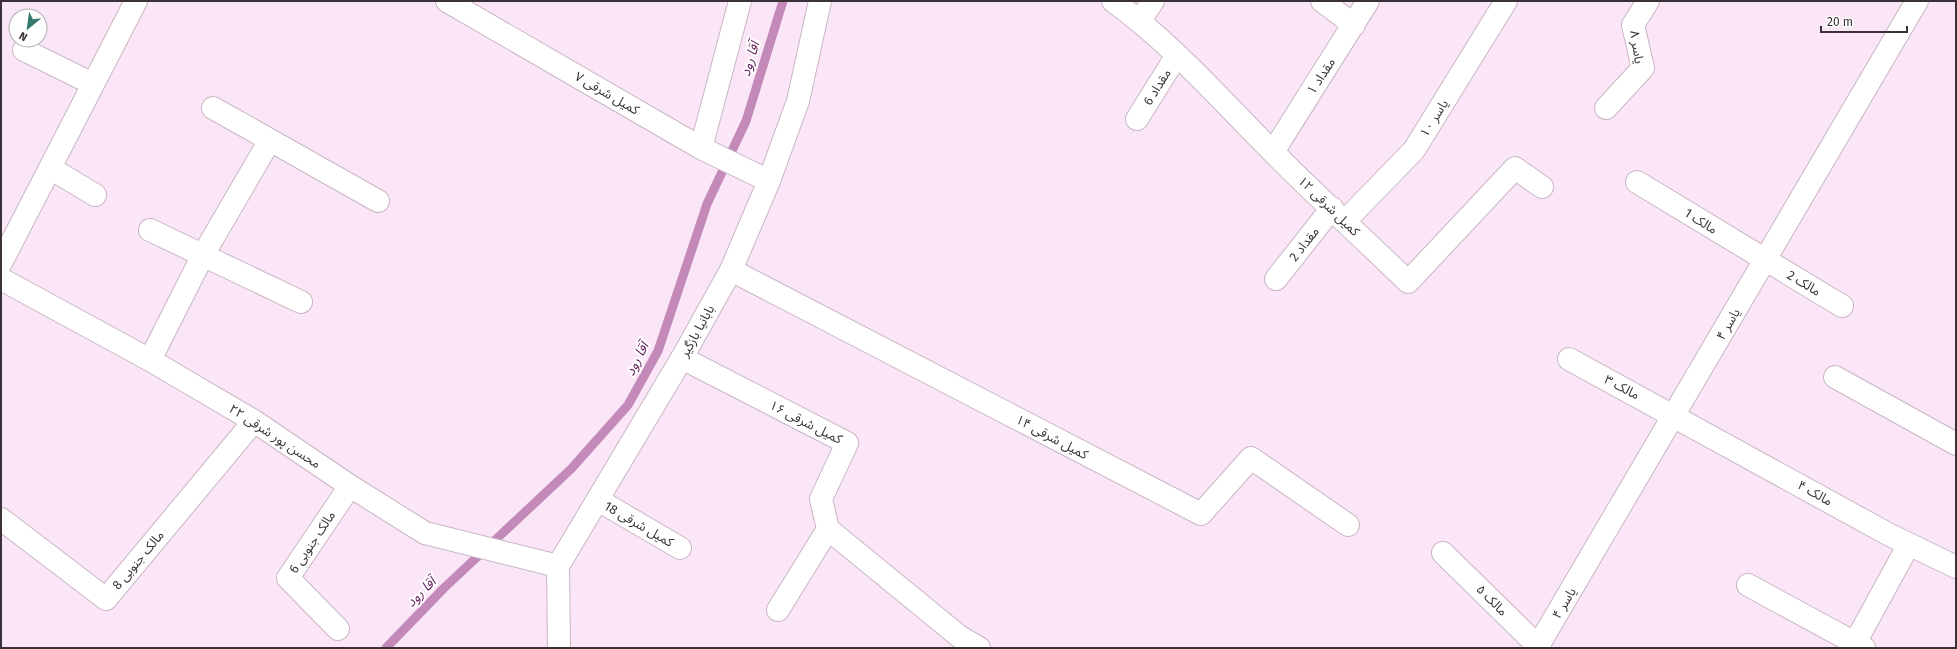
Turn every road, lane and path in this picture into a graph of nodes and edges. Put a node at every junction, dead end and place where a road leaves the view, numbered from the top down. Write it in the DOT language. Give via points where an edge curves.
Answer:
graph roads {
  1 [pos="136,1"];
  2 [pos="447,1"];
  3 [pos="740,1"];
  4 [pos="820,1"];
  5 [pos="1113,1"];
  6 [pos="1153,1"];
  7 [pos="1322,1"];
  8 [pos="1368,1"];
  9 [pos="1506,1"];
  10 [pos="1648,1"];
  11 [pos="1917,1"];
  12 [pos="1140,20"];
  13 [pos="1354,25"];
  14 [pos="24,50"];
  15 [pos="1177,55"];
  16 [pos="93,84"];
  17 [pos="213,108"];
  18 [pos="1606,108"];
  19 [pos="1137,119"];
  20 [pos="270,140"];
  21 [pos="1273,152"];
  22 [pos="710,153"];
  23 [pos="50,168"];
  24 [pos="769,181"];
  25 [pos="1637,182"];
  26 [pos="1542,188"];
  27 [pos="95,194"];
  28 [pos="378,201"];
  29 [pos="1339,215"];
  30 [pos="150,230"];
  31 [pos="203,256"];
  32 [pos="1765,260"];
  33 [pos="1,263"];
  34 [pos="731,270"];
  35 [pos="1,279"];
  36 [pos="1276,280"];
  37 [pos="301,302"];
  38 [pos="1842,306"];
  39 [pos="682,358"];
  40 [pos="1569,359"];
  41 [pos="150,360"];
  42 [pos="1834,377"];
  43 [pos="1675,415"];
  44 [pos="254,421"];
  45 [pos="1956,444"];
  46 [pos="350,486"];
  47 [pos="598,500"];
  48 [pos="1,519"];
  49 [pos="1348,525"];
  50 [pos="828,529"];
  51 [pos="1909,544"];
  52 [pos="680,548"];
  53 [pos="1443,553"];
  54 [pos="558,566"];
  55 [pos="1956,567"];
  56 [pos="1748,585"];
  57 [pos="778,610"];
  58 [pos="338,629"];
  59 [pos="1859,645"];
  60 [pos="1539,647"];
  61 [pos="559,648"];
  62 [pos="979,648"];
  1 -- 16 [label="street"];
  2 -- 22 [label="street, کمیل شرقی ۷"];
  3 -- 22 [label="street"];
  4 -- 24 [label="street, بابانیا بازگیر" via="798,102"];
  5 -- 12 [label="street, کمیل شرقی ۱۲"];
  6 -- 12 [label="street"];
  7 -- 13 [label="street"];
  8 -- 13 [label="street, مقداد ۱"];
  9 -- 29 [label="street, یاسر ۱۰" via="1414,150"];
  10 -- 18 [label="street, یاسر ۸" via="1633,25 1643,68"];
  11 -- 32 [label="street, یاسر ۴"];
  12 -- 15 [label="street, کمیل شرقی ۱۲"];
  13 -- 21 [label="street, مقداد ۱"];
  14 -- 16 [label="street"];
  15 -- 19 [label="street, مقداد 6"];
  15 -- 21 [label="street, کمیل شرقی ۱۲"];
  16 -- 23 [label="street"];
  17 -- 20 [label="street"];
  20 -- 28 [label="street"];
  20 -- 31 [label="street"];
  21 -- 29 [label="street, کمیل شرقی ۱۲"];
  22 -- 24 [label="street, کمیل شرقی ۷"];
  23 -- 27 [label="street"];
  23 -- 33 [label="street"];
  24 -- 34 [label="street, بابانیا بازگیر"];
  25 -- 32 [label="street, مالک 1"];
  26 -- 29 [label="street, کمیل شرقی ۱۲" via="1516,168 1408,282"];
  29 -- 36 [label="street, مقداد 2"];
  30 -- 31 [label="street"];
  31 -- 37 [label="street"];
  31 -- 41 [label="street"];
  32 -- 38 [label="street, مالک 2"];
  32 -- 43 [label="street, یاسر ۴"];
  34 -- 39 [label="street, بابانیا بازگیر"];
  34 -- 49 [label="street, کمیل شرقی ۱۴" via="1201,514 1251,458"];
  35 -- 41 [label="street, محسن پور شرقی ۲۲"];
  39 -- 47 [label="street, بابانیا بازگیر"];
  39 -- 50 [label="street, کمیل شرقی ۱۶" via="847,443 820,499"];
  40 -- 43 [label="street, مالک ۳"];
  41 -- 44 [label="street, محسن پور شرقی ۲۲"];
  42 -- 45 [label="street"];
  43 -- 51 [label="street, مالک ۴"];
  43 -- 60 [label="street, یاسر ۴"];
  44 -- 46 [label="street, محسن پور شرقی ۲۲"];
  44 -- 48 [label="street, مالک جنوبی 8" via="106,599"];
  46 -- 54 [label="street, محسن پور شرقی ۲۲" via="425,533"];
  46 -- 58 [label="street, مالک جنوبی 6" via="288,578"];
  47 -- 52 [label="street, کمیل شرقی 18"];
  47 -- 54 [label="street, بابانیا بازگیر"];
  50 -- 57 [label="street"];
  50 -- 62 [label="street" via="960,637"];
  51 -- 55 [label="street, مالک ۴"];
  51 -- 59 [label="street"];
  53 -- 60 [label="street, مالک ۵"];
  54 -- 61 [label="street"];
  56 -- 59 [label="street"];
}
